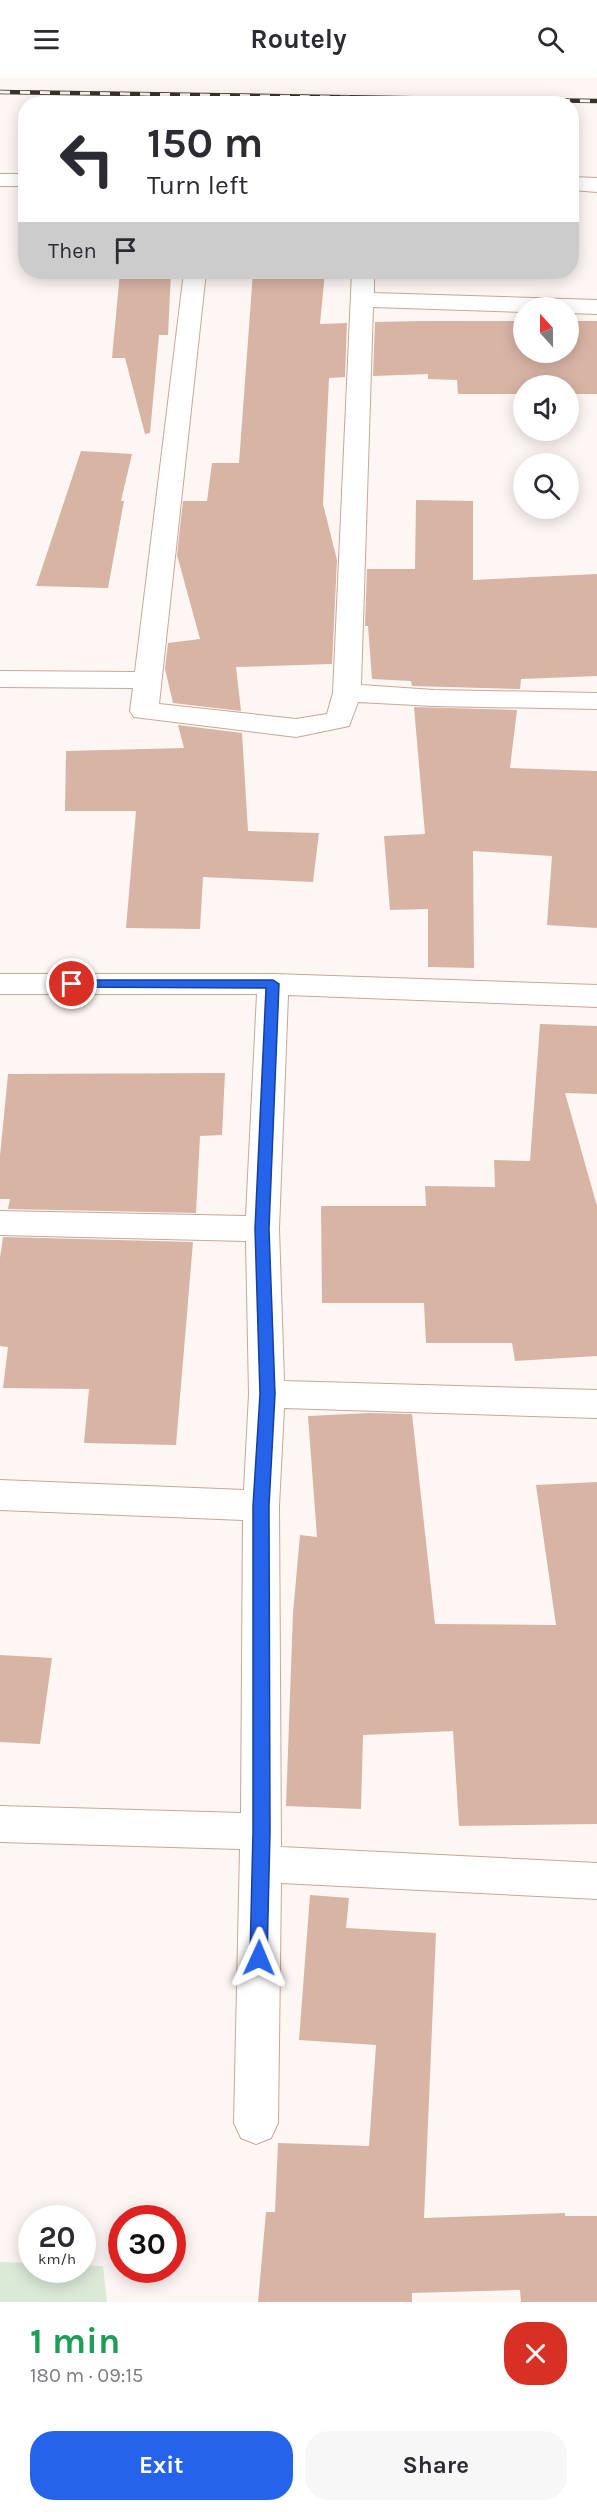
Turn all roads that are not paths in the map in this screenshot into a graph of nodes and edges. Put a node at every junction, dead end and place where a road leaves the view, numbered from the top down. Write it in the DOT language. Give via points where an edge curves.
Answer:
graph roads {
  1 [pos="0,180"];
  2 [pos="18,180"];
  3 [pos="579,184"];
  4 [pos="597,184"];
  5 [pos="194,279"];
  6 [pos="362,279"];
  7 [pos="361,300"];
  8 [pos="597,307"];
  9 [pos="0,679"];
  10 [pos="147,680"];
  11 [pos="347,693"];
  12 [pos="597,701"];
  13 [pos="0,984"];
  14 [pos="273,984"];
  15 [pos="597,996"];
  16 [pos="0,1223"];
  17 [pos="262,1229"];
  18 [pos="267,1394"];
  19 [pos="597,1404"];
  20 [pos="0,1495"];
  21 [pos="261,1506"];
  22 [pos="0,1824"];
  23 [pos="261,1848"];
  24 [pos="597,1881"];
  25 [pos="256,2123"];
  1 -- 2 [label="street"];
  3 -- 4 [label="street"];
  5 -- 10 [label="street"];
  6 -- 7 [label="street"];
  7 -- 8 [label="street"];
  7 -- 11 [label="street"];
  9 -- 10 [label="street"];
  10 -- 11 [label="street" via="144,711 296,728 339,720"];
  11 -- 12 [label="street"];
  13 -- 14 [label="street"];
  14 -- 15 [label="street"];
  14 -- 17 [label="street"];
  16 -- 17 [label="street"];
  17 -- 18 [label="street"];
  18 -- 19 [label="street"];
  18 -- 21 [label="street"];
  20 -- 21 [label="street"];
  21 -- 23 [label="street"];
  22 -- 23 [label="street"];
  23 -- 24 [label="street"];
  23 -- 25 [label="street"];
}
